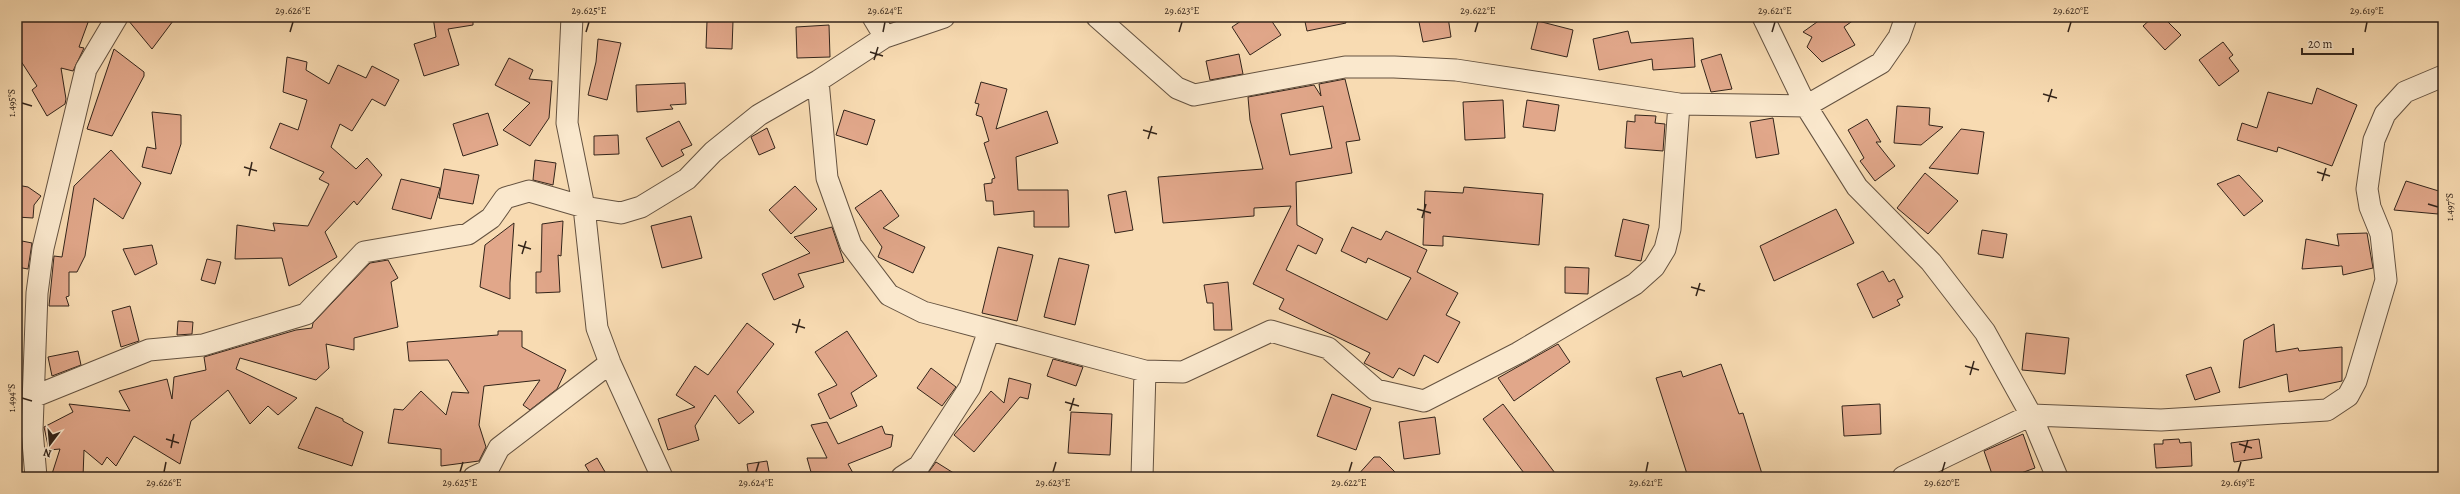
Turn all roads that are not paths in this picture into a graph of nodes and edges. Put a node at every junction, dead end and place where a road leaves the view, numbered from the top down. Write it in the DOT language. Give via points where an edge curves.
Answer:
graph roads {
  1 [pos="117,17"];
  2 [pos="572,17"];
  3 [pos="872,17"];
  4 [pos="944,17"];
  5 [pos="1097,17"];
  6 [pos="1763,17"];
  7 [pos="1906,17"];
  8 [pos="885,38"];
  9 [pos="2443,76"];
  10 [pos="818,82"];
  11 [pos="1678,104"];
  12 [pos="1806,106"];
  13 [pos="584,207"];
  14 [pos="989,330"];
  15 [pos="610,363"];
  16 [pos="1144,371"];
  17 [pos="33,397"];
  18 [pos="2031,415"];
  19 [pos="36,477"];
  20 [pos="474,477"];
  21 [pos="662,477"];
  22 [pos="902,477"];
  23 [pos="1142,477"];
  24 [pos="1903,477"];
  25 [pos="2057,477"];
  1 -- 17 [label="street" via="108,28 86,69 43,248 37,293"];
  2 -- 13 [label="street" via="567,123"];
  3 -- 8 [label="street"];
  4 -- 8 [label="street"];
  5 -- 11 [label="street" via="1177,88 1194,95 1345,67 1456,70"];
  6 -- 12 [label="street"];
  7 -- 12 [label="street" via="1899,37 1881,63"];
  8 -- 10 [label="street"];
  9 -- 18 [label="street" via="2405,92 2385,114 2374,140 2367,189 2370,207 2381,234 2386,280 2356,381 2348,396 2327,410 2161,420"];
  10 -- 13 [label="street" via="759,114 713,152 687,179 642,207 621,213"];
  10 -- 14 [label="street" via="827,178 851,245 889,295 923,312"];
  11 -- 12 [label="street"];
  11 -- 16 [label="street" via="1670,228 1665,249 1654,267 1635,284 1518,353 1424,401 1376,390 1328,348 1271,331 1183,372"];
  12 -- 18 [label="street" via="1857,187 1931,262 1985,332"];
  13 -- 15 [label="street" via="597,328"];
  13 -- 17 [label="street" via="529,192 505,198 491,218 468,234 364,252 306,314 203,345 149,350"];
  14 -- 16 [label="street"];
  14 -- 22 [label="street" via="970,387 919,466"];
  15 -- 20 [label="street" via="499,448 487,471"];
  15 -- 21 [label="street"];
  16 -- 23 [label="street"];
  17 -- 19 [label="street" via="32,430"];
  18 -- 24 [label="street"];
  18 -- 25 [label="street"];
}
